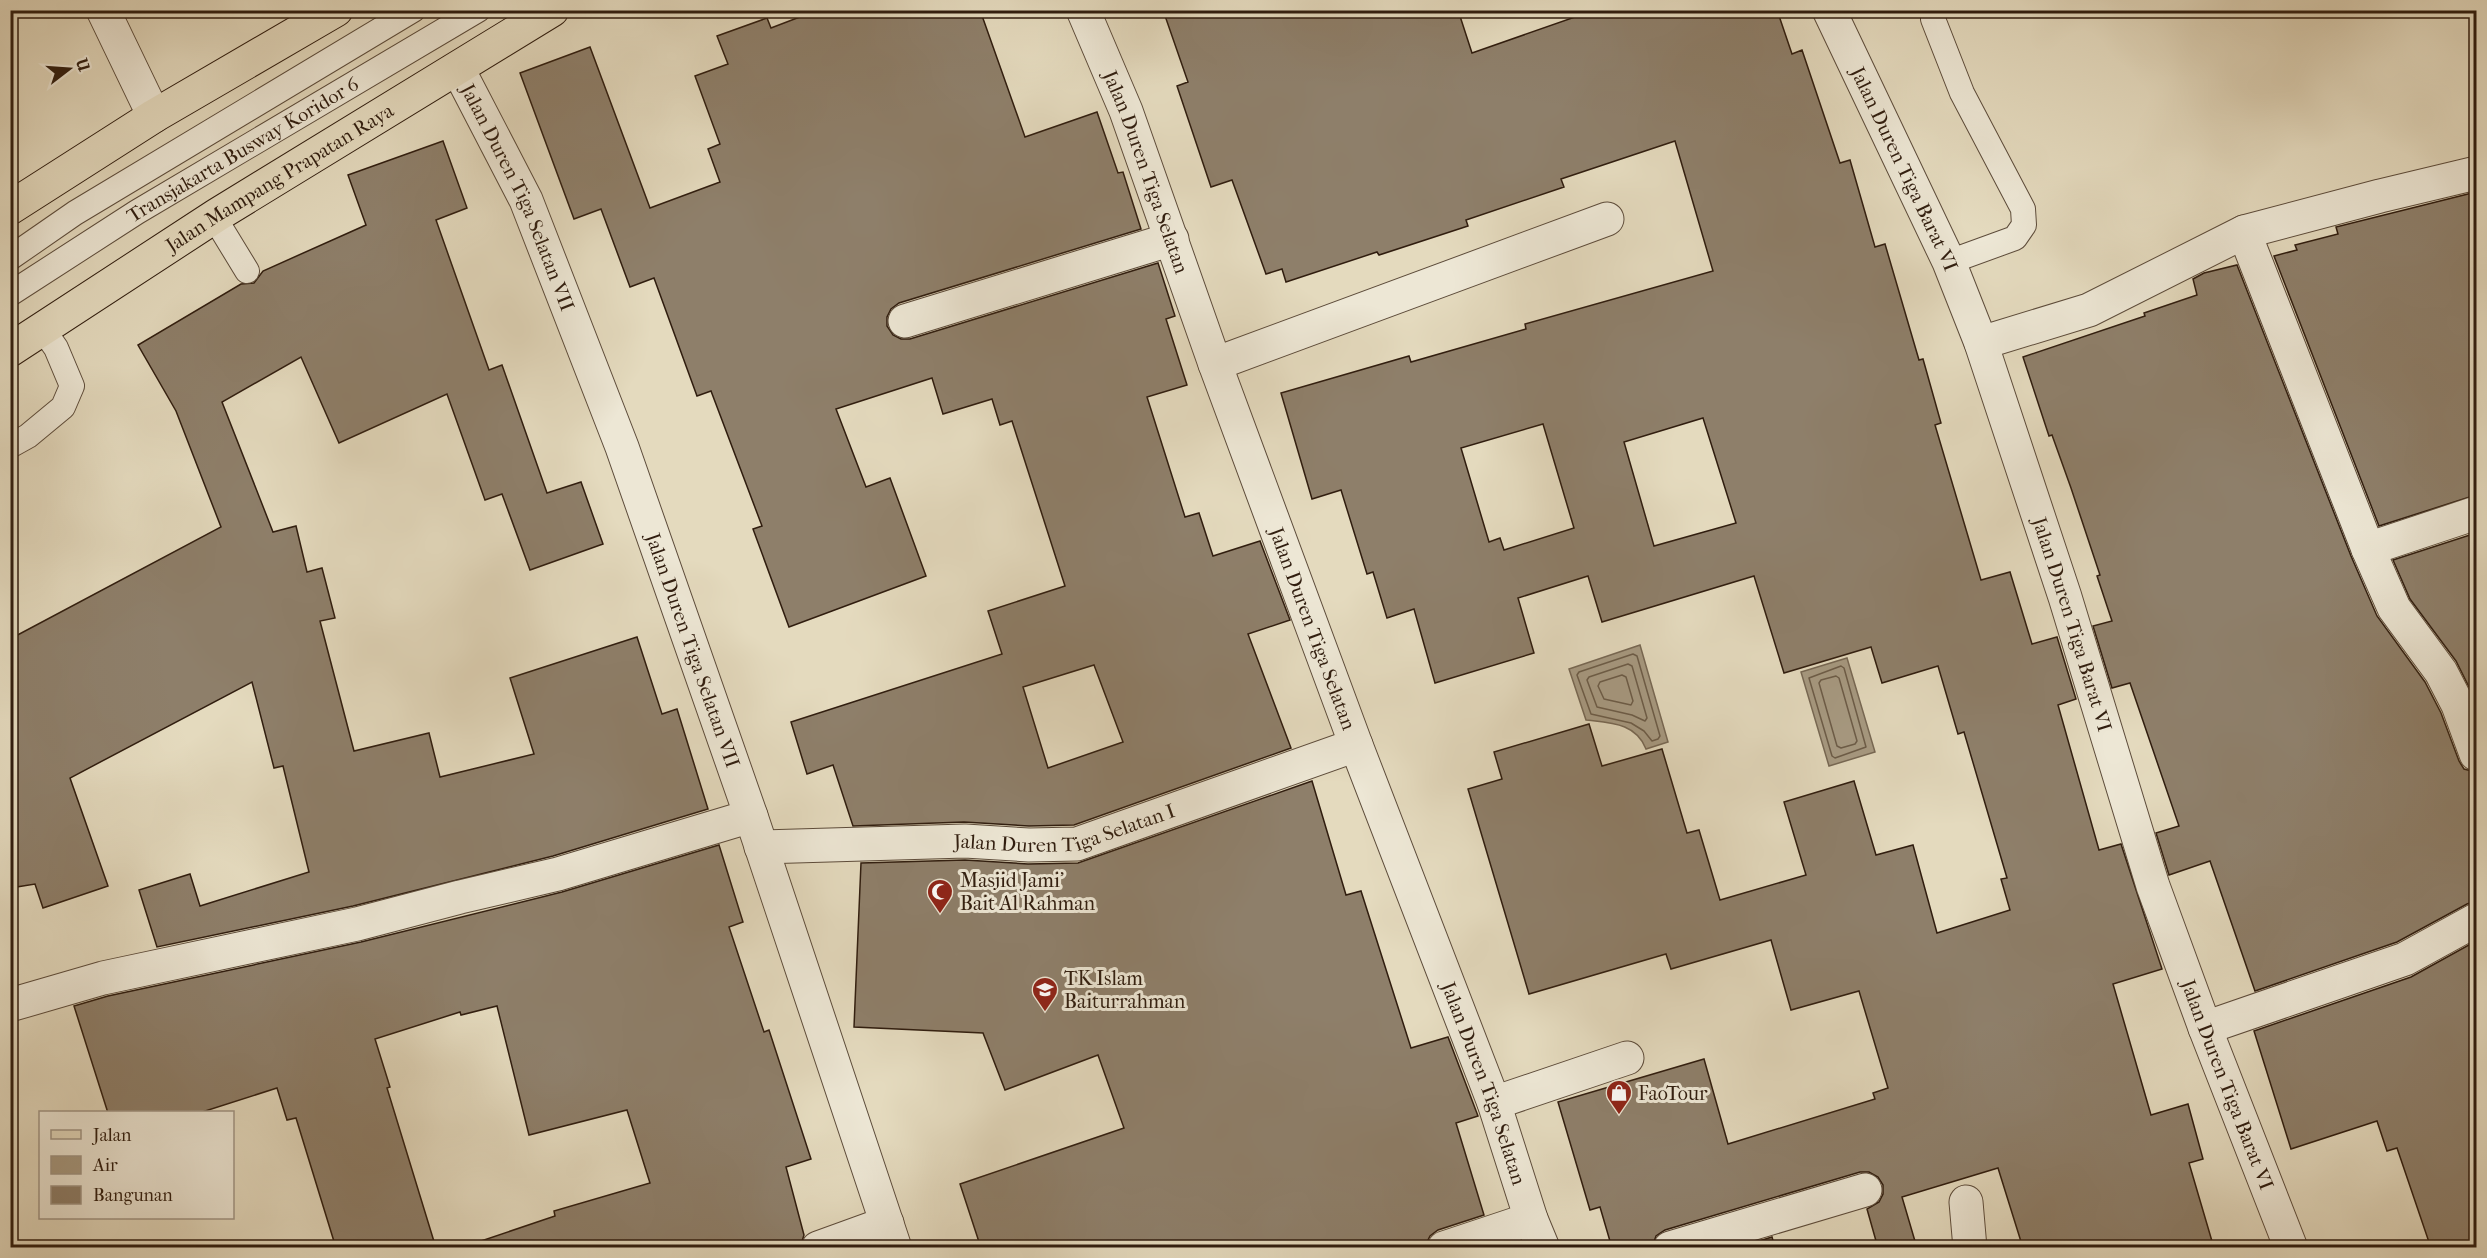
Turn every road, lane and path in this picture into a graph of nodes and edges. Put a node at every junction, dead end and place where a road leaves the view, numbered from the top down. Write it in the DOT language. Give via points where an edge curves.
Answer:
graph roads {
  1 [pos="103,10"];
  2 [pos="336,10"];
  3 [pos="413,10"];
  4 [pos="478,10"];
  5 [pos="552,10"];
  6 [pos="1083,10"];
  7 [pos="1829,10"];
  8 [pos="1933,19"];
  9 [pos="458,69"];
  10 [pos="154,116"];
  11 [pos="2476,173"];
  12 [pos="10,208"];
  13 [pos="217,215"];
  14 [pos="1606,219"];
  15 [pos="2244,232"];
  16 [pos="1172,239"];
  17 [pos="10,258"];
  18 [pos="1949,262"];
  19 [pos="247,271"];
  20 [pos="10,294"];
  21 [pos="905,321"];
  22 [pos="42,328"];
  23 [pos="1981,342"];
  24 [pos="10,350"];
  25 [pos="1215,364"];
  26 [pos="10,446"];
  27 [pos="2476,513"];
  28 [pos="2368,549"];
  29 [pos="1356,745"];
  30 [pos="2476,754"];
  31 [pos="751,816"];
  32 [pos="761,847"];
  33 [pos="2476,920"];
  34 [pos="10,1005"];
  35 [pos="2205,1028"];
  36 [pos="1627,1059"];
  37 [pos="1494,1102"];
  38 [pos="1865,1190"];
  39 [pos="1966,1202"];
  40 [pos="1537,1233"];
  41 [pos="891,1235"];
  42 [pos="818,1248"];
  43 [pos="1444,1248"];
  44 [pos="1670,1248"];
  45 [pos="1970,1248"];
  46 [pos="2291,1248"];
  1 -- 10 [label="street"];
  2 -- 10 [label="main road"];
  3 -- 17 [label="lane, Transjakarta Busway Koridor 6" via="86,206"];
  4 -- 20 [label="lane, Transjakarta Busway Koridor 6" via="146,206"];
  5 -- 9 [label="main road, Jalan Mampang Prapatan Raya"];
  6 -- 16 [label="street, Jalan Duren Tiga Selatan"];
  7 -- 18 [label="street, Jalan Duren Tiga Barat VI"];
  8 -- 18 [label="lane" via="1962,93 2023,209 2024,225 2015,238"];
  9 -- 13 [label="main road, Jalan Mampang Prapatan Raya"];
  9 -- 31 [label="street, Jalan Duren Tiga Selatan VII" via="526,200 622,447"];
  10 -- 12 [label="main road"];
  11 -- 15 [label="street"];
  13 -- 19 [label="lane"];
  13 -- 22 [label="main road, Jalan Mampang Prapatan Raya"];
  14 -- 25 [label="street"];
  15 -- 23 [label="street" via="2090,310"];
  15 -- 28 [label="street"];
  16 -- 21 [label="street"];
  16 -- 25 [label="street, Jalan Duren Tiga Selatan"];
  18 -- 23 [label="street, Jalan Duren Tiga Barat VI"];
  22 -- 24 [label="main road, Jalan Mampang Prapatan Raya"];
  22 -- 26 [label="lane" via="56,348 72,386 63,407"];
  23 -- 35 [label="street, Jalan Duren Tiga Barat VI" via="2153,886"];
  25 -- 29 [label="street, Jalan Duren Tiga Selatan"];
  27 -- 28 [label="street"];
  28 -- 30 [label="street" via="2394,608 2441,672"];
  29 -- 32 [label="street, Jalan Duren Tiga Selatan I" via="1077,844 965,841"];
  29 -- 37 [label="street, Jalan Duren Tiga Selatan"];
  31 -- 32 [label="street, Jalan Duren Tiga Selatan VII"];
  31 -- 34 [label="street" via="558,874 357,924 119,974"];
  32 -- 41 [label="street, Jalan Duren Tiga Selatan VII"];
  33 -- 35 [label="street" via="2405,959"];
  35 -- 46 [label="street, Jalan Duren Tiga Barat VI"];
  36 -- 37 [label="street"];
  37 -- 40 [label="street, Jalan Duren Tiga Selatan"];
  38 -- 44 [label="street"];
  39 -- 45 [label="street"];
  40 -- 43 [label="street"];
  41 -- 42 [label="street"];
}
